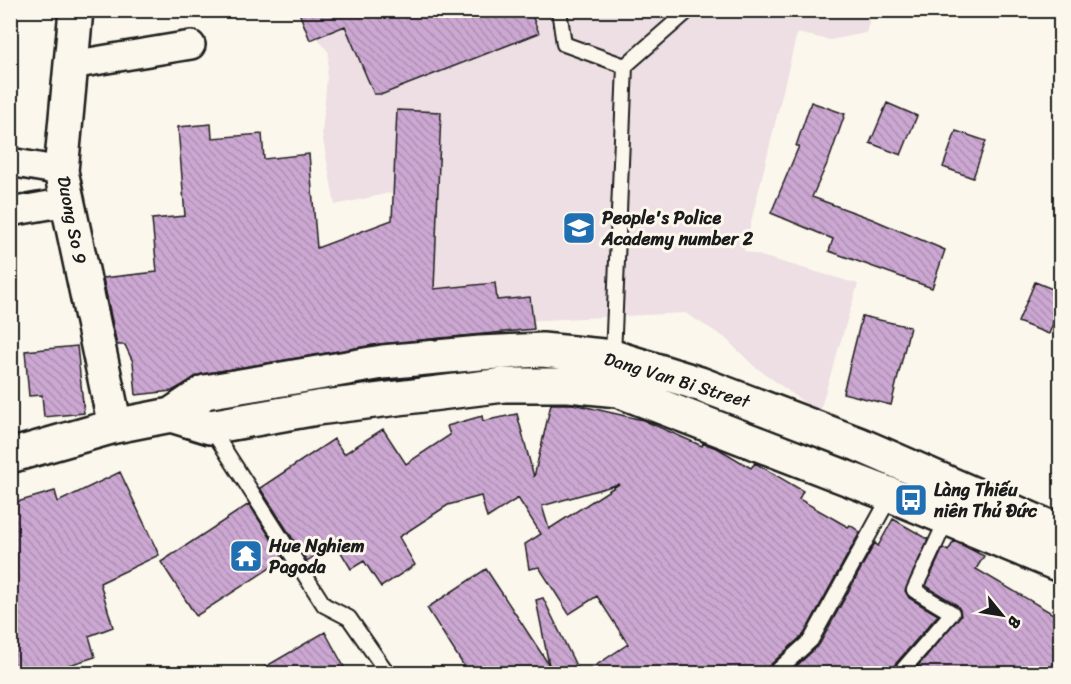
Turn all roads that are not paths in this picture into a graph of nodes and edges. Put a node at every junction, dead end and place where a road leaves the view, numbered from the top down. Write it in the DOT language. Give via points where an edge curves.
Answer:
graph roads {
  1 [pos="76,10"];
  2 [pos="559,10"];
  3 [pos="689,10"];
  4 [pos="191,45"];
  5 [pos="71,64"];
  6 [pos="625,66"];
  7 [pos="10,162"];
  8 [pos="61,171"];
  9 [pos="68,202"];
  10 [pos="10,212"];
  11 [pos="613,357"];
  12 [pos="171,415"];
  13 [pos="115,426"];
  14 [pos="210,427"];
  15 [pos="10,456"];
  16 [pos="891,495"];
  17 [pos="947,519"];
  18 [pos="1060,532"];
  19 [pos="1060,565"];
  20 [pos="388,674"];
  21 [pos="774,674"];
  22 [pos="899,674"];
  1 -- 5 [label="main road, Duong So 9"];
  2 -- 6 [label="lane" via="564,44"];
  3 -- 6 [label="lane"];
  4 -- 5 [label="street"];
  5 -- 8 [label="main road, Duong So 9"];
  6 -- 11 [label="lane"];
  7 -- 8 [label="street"];
  8 -- 9 [label="main road, Duong So 9"];
  9 -- 10 [label="street"];
  9 -- 13 [label="main road, Duong So 9"];
  11 -- 12 [label="main road, Dang Van Bi Street" via="542,350 383,362 205,392"];
  11 -- 18 [label="main road, Dang Van Bi Street" via="782,414"];
  12 -- 13 [label="main road, Dang Van Bi Street"];
  12 -- 14 [label="main road, Dang Van Bi Street"];
  13 -- 15 [label="main road, Dang Van Bi Street"];
  14 -- 16 [label="main road, Dang Van Bi Street" via="434,393 504,385 568,385 618,390"];
  14 -- 20 [label="lane" via="324,605 350,618"];
  16 -- 17 [label="main road, Dang Van Bi Street"];
  16 -- 21 [label="lane" via="811,640"];
  17 -- 19 [label="main road, Dang Van Bi Street"];
  17 -- 22 [label="lane" via="914,590 952,613"];
}
